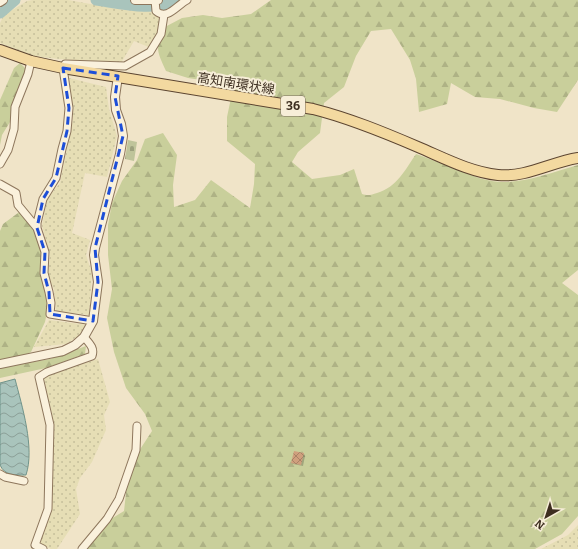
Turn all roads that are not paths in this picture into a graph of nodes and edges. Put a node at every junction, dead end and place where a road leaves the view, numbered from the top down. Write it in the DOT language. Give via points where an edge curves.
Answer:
graph roads {
  1 [pos="2,0"];
  2 [pos="135,0"];
  3 [pos="187,0"];
  4 [pos="0,2"];
  5 [pos="156,4"];
  6 [pos="164,15"];
  7 [pos="0,50"];
  8 [pos="31,62"];
  9 [pos="63,68"];
  10 [pos="118,76"];
  11 [pos="578,158"];
  12 [pos="0,164"];
  13 [pos="0,184"];
  14 [pos="37,228"];
  15 [pos="93,321"];
  16 [pos="84,337"];
  17 [pos="0,364"];
  18 [pos="137,426"];
  19 [pos="0,474"];
  20 [pos="24,481"];
  21 [pos="43,549"];
  22 [pos="82,549"];
  1 -- 4 [label="street"];
  2 -- 5 [label="street"];
  3 -- 6 [label="street"];
  5 -- 6 [label="street" via="160,14"];
  6 -- 9 [label="street" via="161,34 150,52 125,66 64,64"];
  7 -- 8 [label="main road, 高知南環状線 / 36"];
  8 -- 9 [label="main road, 高知南環状線 / 36"];
  8 -- 12 [label="street" via="15,107 14,129 8,150"];
  9 -- 10 [label="main road, 高知南環状線 / 36"];
  9 -- 14 [label="street" via="69,108 67,131 56,178 43,199"];
  10 -- 11 [label="main road, 高知南環状線 / 36" via="313,109 340,116 480,172 513,175"];
  10 -- 15 [label="street" via="115,98 123,136 95,248 98,282"];
  13 -- 14 [label="street" via="16,193 18,205"];
  14 -- 15 [label="street" via="45,252 44,279 50,292 50,314"];
  15 -- 16 [label="street"];
  16 -- 17 [label="street" via="76,345 63,351"];
  16 -- 21 [label="street" via="91,344 94,352 92,356 47,372 40,377 50,425 48,509 35,545"];
  18 -- 22 [label="street" via="136,450 119,499 107,519"];
  19 -- 20 [label="street"];
}
